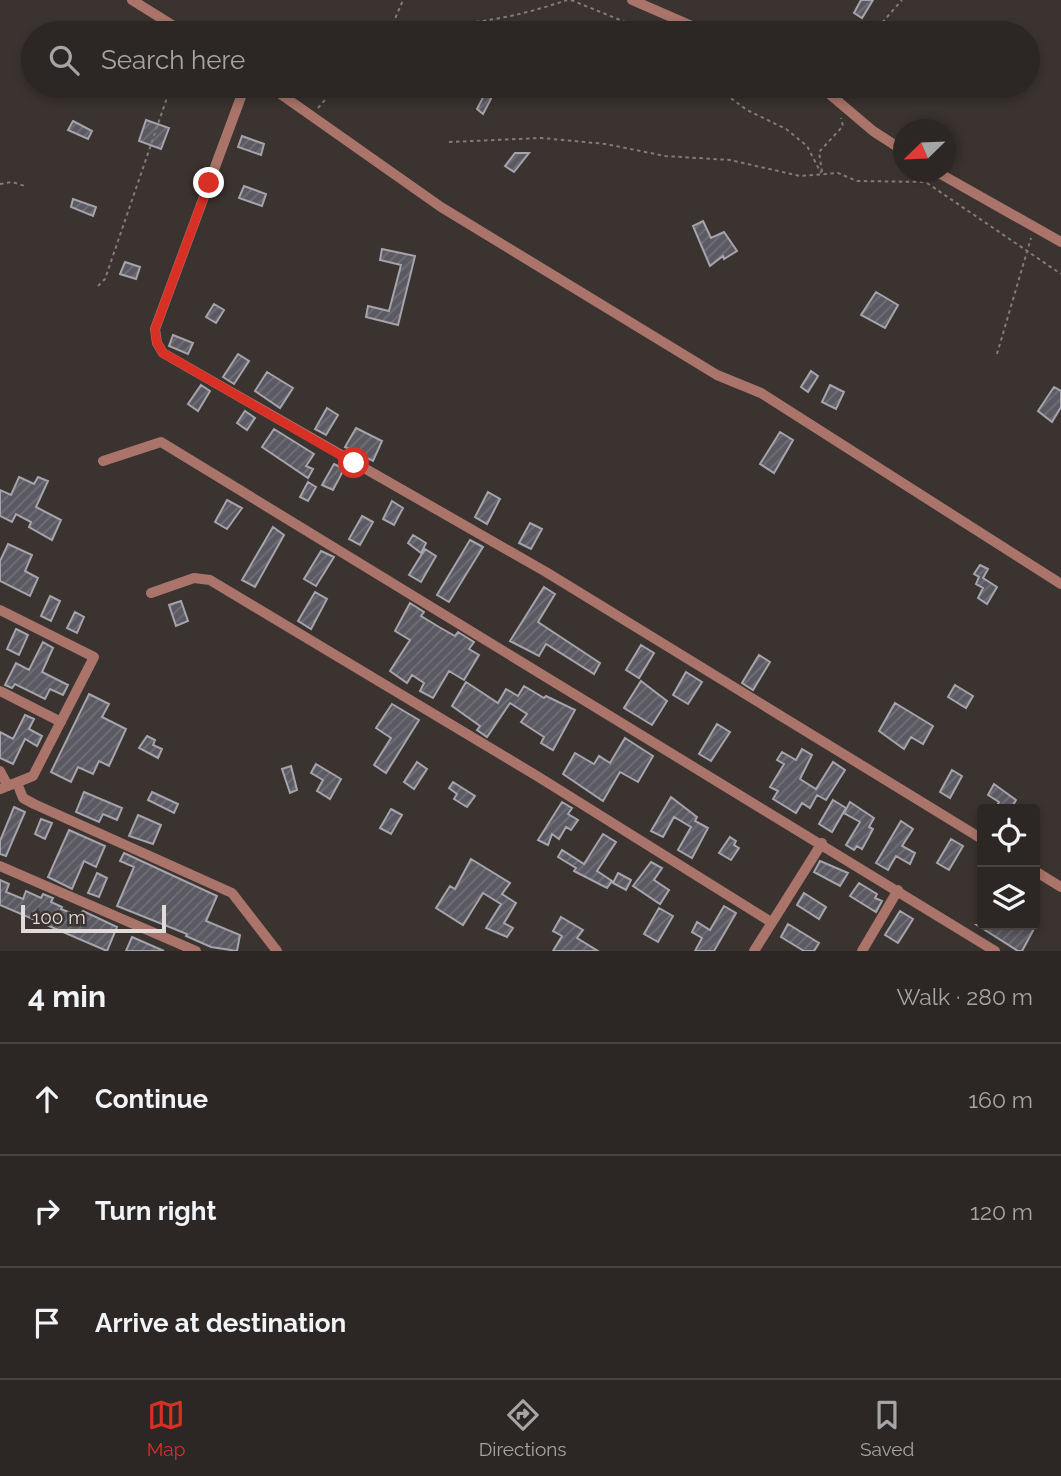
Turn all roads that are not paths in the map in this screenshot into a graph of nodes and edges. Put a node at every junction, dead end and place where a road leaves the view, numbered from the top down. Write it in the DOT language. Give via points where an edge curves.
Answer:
graph roads {
  1 [pos="132,0"];
  2 [pos="632,0"];
  3 [pos="166,21"];
  4 [pos="680,21"];
  5 [pos="241,98"];
  6 [pos="287,98"];
  7 [pos="835,98"];
  8 [pos="893,144"];
  9 [pos="953,182"];
  10 [pos="1061,242"];
  11 [pos="103,461"];
  12 [pos="1061,584"];
  13 [pos="151,593"];
  14 [pos="0,610"];
  15 [pos="0,691"];
  16 [pos="61,722"];
  17 [pos="0,771"];
  18 [pos="8,786"];
  19 [pos="977,836"];
  20 [pos="822,843"];
  21 [pos="0,866"];
  22 [pos="1040,874"];
  23 [pos="1061,887"];
  24 [pos="898,890"];
  25 [pos="771,922"];
  26 [pos="196,951"];
  27 [pos="277,951"];
  28 [pos="754,951"];
  29 [pos="862,951"];
  30 [pos="995,951"];
  1 -- 3 [label="street"];
  2 -- 4 [label="street"];
  5 -- 19 [label="street" via="155,329 163,353 546,572"];
  6 -- 12 [label="street" via="441,207 717,375 761,393"];
  7 -- 8 [label="street"];
  9 -- 10 [label="street"];
  11 -- 20 [label="street" via="162,442"];
  13 -- 25 [label="street" via="194,578 210,580"];
  14 -- 16 [label="street" via="94,657"];
  15 -- 16 [label="street"];
  16 -- 18 [label="street" via="33,776"];
  17 -- 18 [label="street"];
  18 -- 27 [label="street" via="34,804 232,893"];
  20 -- 24 [label="street"];
  20 -- 25 [label="street"];
  21 -- 26 [label="street"];
  22 -- 23 [label="street"];
  24 -- 29 [label="street"];
  24 -- 30 [label="street"];
  25 -- 28 [label="street"];
}
